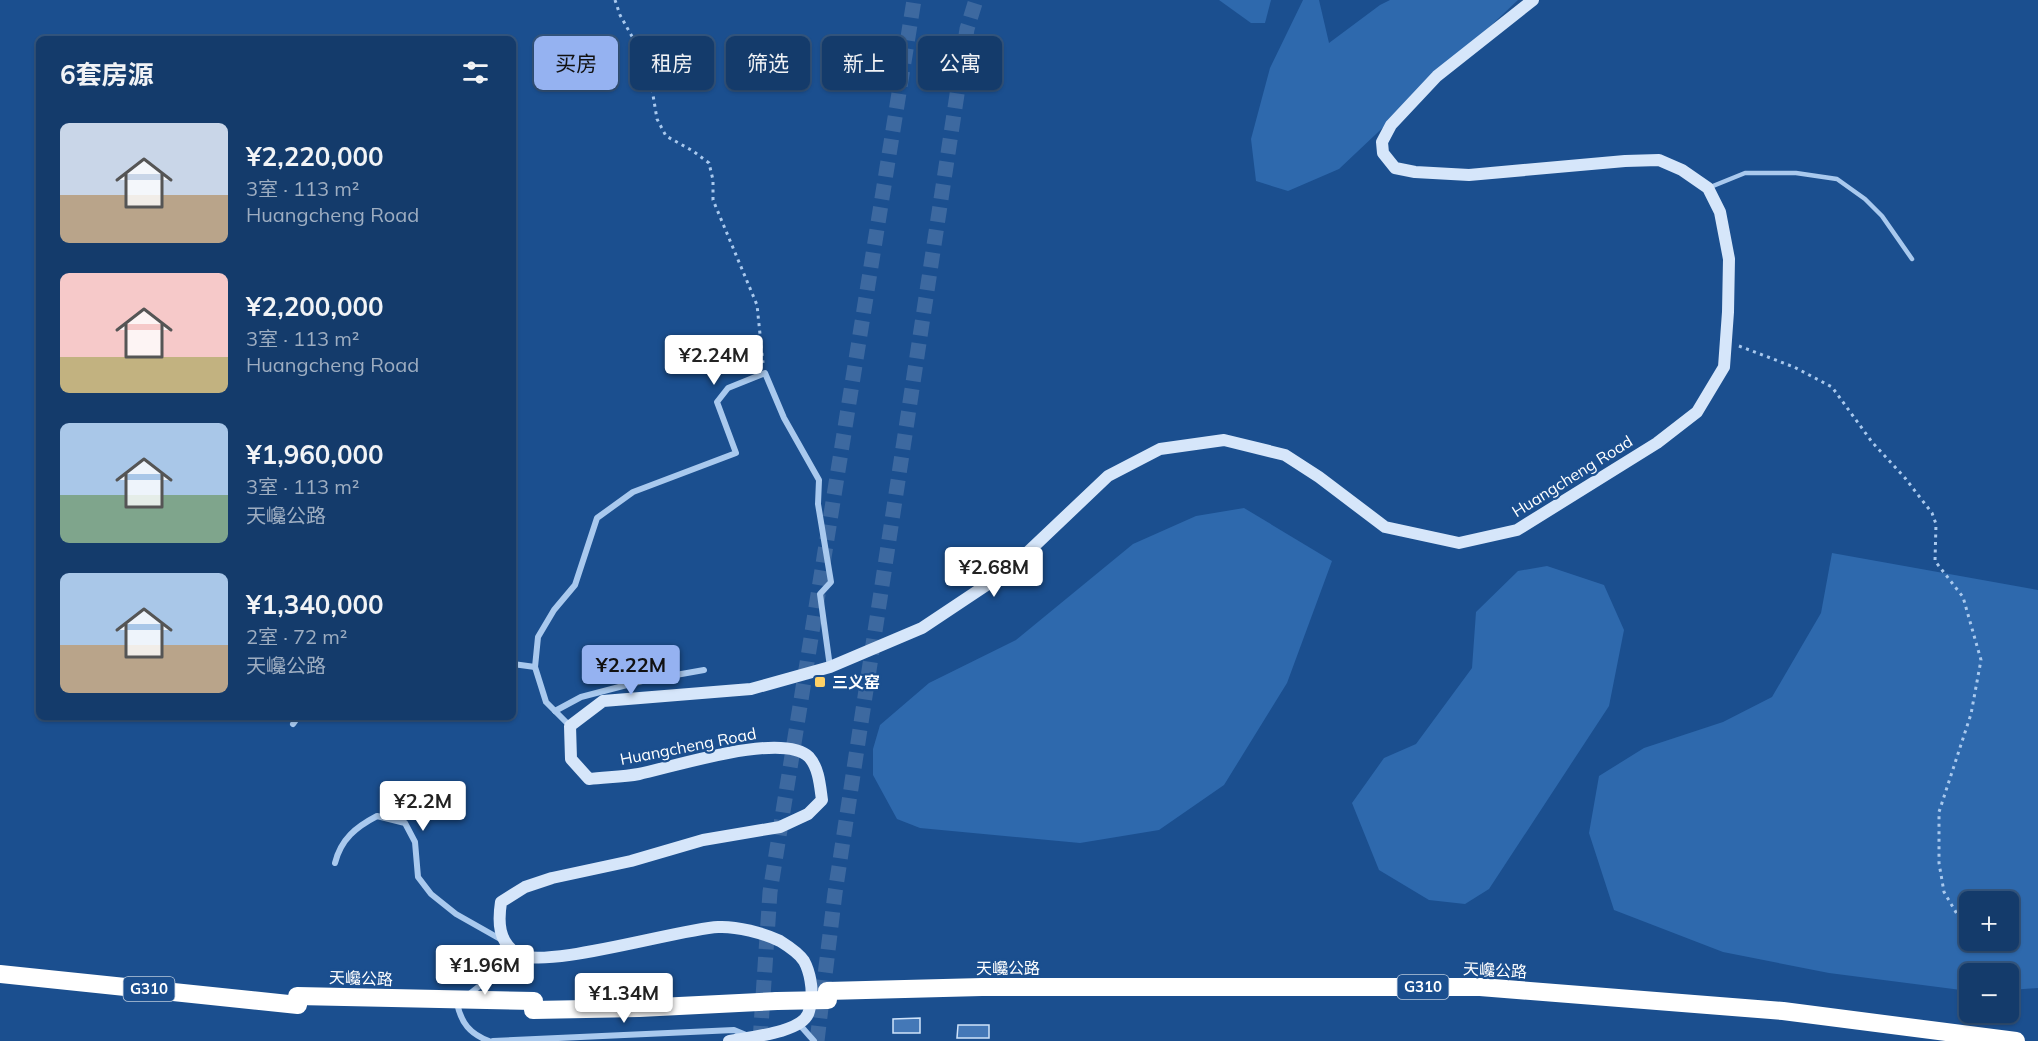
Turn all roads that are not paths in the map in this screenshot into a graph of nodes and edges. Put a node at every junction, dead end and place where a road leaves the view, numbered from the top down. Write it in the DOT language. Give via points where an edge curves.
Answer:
graph roads {
  1 [pos="1533,0"];
  2 [pos="1708,188"];
  3 [pos="1912,259"];
  4 [pos="516,664"];
  5 [pos="535,667"];
  6 [pos="830,667"];
  7 [pos="704,670"];
  8 [pos="555,711"];
  9 [pos="296,720"];
  10 [pos="293,724"];
  11 [pos="570,726"];
  12 [pos="335,863"];
  13 [pos="503,940"];
  14 [pos="519,955"];
  15 [pos="0,962"];
  16 [pos="0,974"];
  17 [pos="828,996"];
  18 [pos="297,1000"];
  19 [pos="799,1024"];
  20 [pos="750,1037"];
  21 [pos="491,1041"];
  22 [pos="729,1041"];
  23 [pos="814,1041"];
  24 [pos="1925,1041"];
  25 [pos="2016,1041"];
  1 -- 2 [label="street" via="1437,76 1391,125 1382,142 1383,153 1395,168 1469,175 1659,160"];
  2 -- 3 [label="lane" via="1745,172 1796,172 1837,178 1882,216"];
  2 -- 6 [label="street, Huangcheng Road" via="1720,212 1729,259 1724,367 1697,412 1648,448 1517,530 1459,543 1385,527 1285,455 1224,440 1160,449 1108,476 1009,570 922,628"];
  4 -- 5 [label="street"];
  5 -- 6 [label="street" via="538,636 575,585 597,518 633,492 736,453 717,402 728,388 765,373 784,418 819,480 818,504 831,582 820,594"];
  5 -- 8 [label="street" via="546,702"];
  6 -- 11 [label="street, Huangcheng Road" via="751,688 603,701"];
  7 -- 8 [label="street" via="581,697"];
  8 -- 11 [label="street"];
  9 -- 10 [label="street"];
  11 -- 13 [label="street, Huangcheng Road" via="571,759 589,779 638,774 746,749 772,748 800,751 810,758 822,800 808,814 780,827 703,840 525,887 501,902 498,920"];
  12 -- 13 [label="street" via="356,826 377,816 405,823 415,842 418,877 431,894 456,914"];
  13 -- 14 [label="street"];
  14 -- 19 [label="street" via="544,958 602,950 720,927 765,934 790,946 804,961 813,990 808,1015"];
  14 -- 21 [label="street" via="457,1003 467,1028"];
  15 -- 18 [label="highway, 天巉公路 / G310"];
  16 -- 18 [label="highway, 天巉公路 / G310"];
  17 -- 18 [label="highway, 天巉公路 / G310" via="416,1009"];
  17 -- 24 [label="highway, 天巉公路 / G310" via="1480,996 1782,1023"];
  17 -- 25 [label="highway, 天巉公路 / G310" via="982,987 1480,987 1783,1011"];
  19 -- 20 [label="street"];
  19 -- 23 [label="street"];
  20 -- 21 [label="street" via="734,1030"];
  20 -- 22 [label="street"];
}
